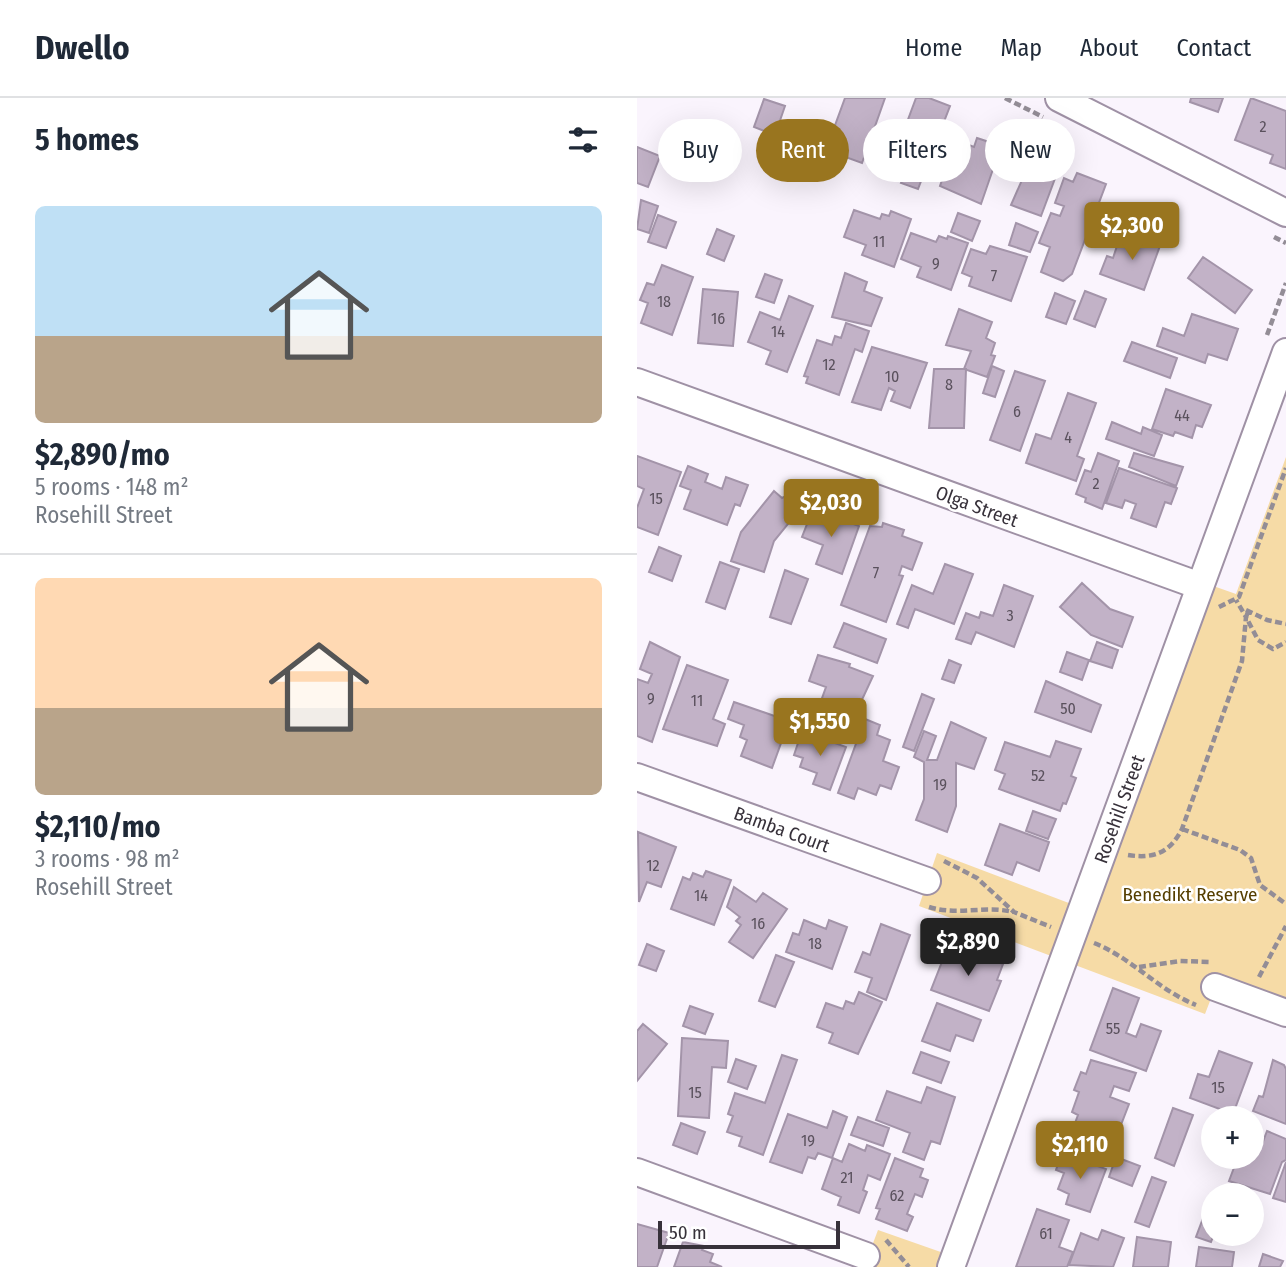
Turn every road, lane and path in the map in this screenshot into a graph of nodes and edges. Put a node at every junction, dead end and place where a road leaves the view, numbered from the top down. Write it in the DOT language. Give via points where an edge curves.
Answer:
graph roads {
  1 [pos="1059,98"];
  2 [pos="1286,213"];
  3 [pos="1286,352"];
  4 [pos="637,382"];
  5 [pos="1200,586"];
  6 [pos="1236,600"];
  7 [pos="1247,615"];
  8 [pos="1286,624"];
  9 [pos="1286,642"];
  10 [pos="637,777"];
  11 [pos="1182,829"];
  12 [pos="1128,855"];
  13 [pos="927,881"];
  14 [pos="1286,904"];
  15 [pos="1286,926"];
  16 [pos="1086,940"];
  17 [pos="1139,967"];
  18 [pos="1259,977"];
  19 [pos="1215,987"];
  20 [pos="1286,1013"];
  21 [pos="637,1172"];
  22 [pos="866,1256"];
  23 [pos="951,1267"];
  1 -- 2 [label="street"];
  3 -- 5 [label="street, Rosehill Street"];
  4 -- 5 [label="street, Olga Street"];
  5 -- 23 [label="street, Rosehill Street"];
  6 -- 7 [label="path"];
  7 -- 8 [label="path"];
  7 -- 9 [label="path" via="1263,645 1273,649"];
  7 -- 11 [label="path" via="1238,674"];
  10 -- 13 [label="street, Bamba Court"];
  11 -- 12 [label="path" via="1166,851 1154,856"];
  11 -- 14 [label="path" via="1240,850 1251,858 1260,885"];
  15 -- 18 [label="path"];
  16 -- 17 [label="path"];
  19 -- 20 [label="street"];
  21 -- 22 [label="street"];
}
